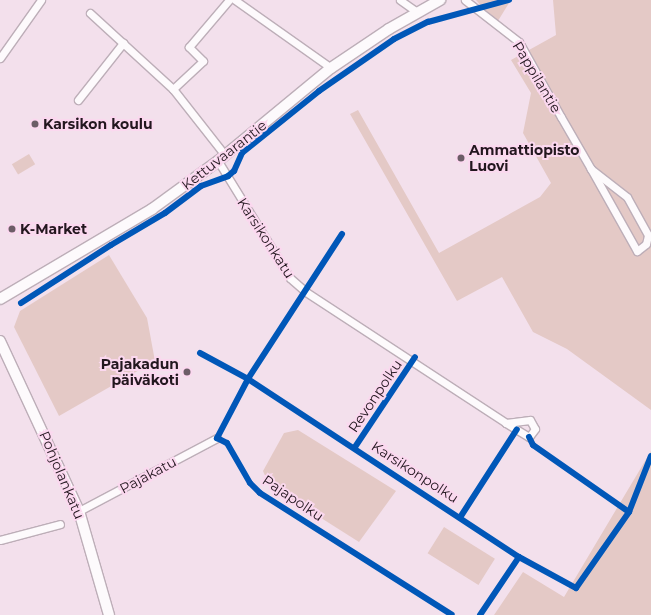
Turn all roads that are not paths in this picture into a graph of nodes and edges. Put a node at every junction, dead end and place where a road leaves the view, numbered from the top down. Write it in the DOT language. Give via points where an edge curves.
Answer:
graph roads {
  1 [pos="41,0"];
  2 [pos="229,0"];
  3 [pos="235,0"];
  4 [pos="400,0"];
  5 [pos="440,0"];
  6 [pos="465,0"];
  7 [pos="417,12"];
  8 [pos="90,13"];
  9 [pos="123,43"];
  10 [pos="0,58"];
  11 [pos="331,68"];
  12 [pos="173,89"];
  13 [pos="78,100"];
  14 [pos="220,150"];
  15 [pos="218,161"];
  16 [pos="591,169"];
  17 [pos="0,299"];
  18 [pos="0,341"];
  19 [pos="506,423"];
  20 [pos="217,438"];
  21 [pos="79,511"];
  22 [pos="60,524"];
  23 [pos="0,540"];
  24 [pos="109,615"];
  1 -- 10 [label="street"];
  2 -- 12 [label="street" via="189,47 203,61"];
  3 -- 11 [label="street"];
  4 -- 7 [label="street"];
  5 -- 7 [label="street, Kettuvaarantie"];
  6 -- 16 [label="street, Pappilantie" via="519,42"];
  7 -- 11 [label="street, Kettuvaarantie"];
  8 -- 9 [label="street"];
  9 -- 12 [label="street"];
  9 -- 13 [label="street"];
  11 -- 15 [label="street, Kettuvaarantie"];
  12 -- 14 [label="street"];
  15 -- 17 [label="street, Kettuvaarantie" via="152,209"];
  15 -- 19 [label="street, Karsikonkatu" via="290,278 306,292"];
  16 -- 16 [label="street, Pappilantie" via="633,244 637,251 646,244 648,235 627,197"];
  18 -- 21 [label="street, Pohjolankatu"];
  20 -- 21 [label="street, Pajakatu"];
  21 -- 24 [label="street, Pohjolankatu"];
  22 -- 23 [label="street"];
}
